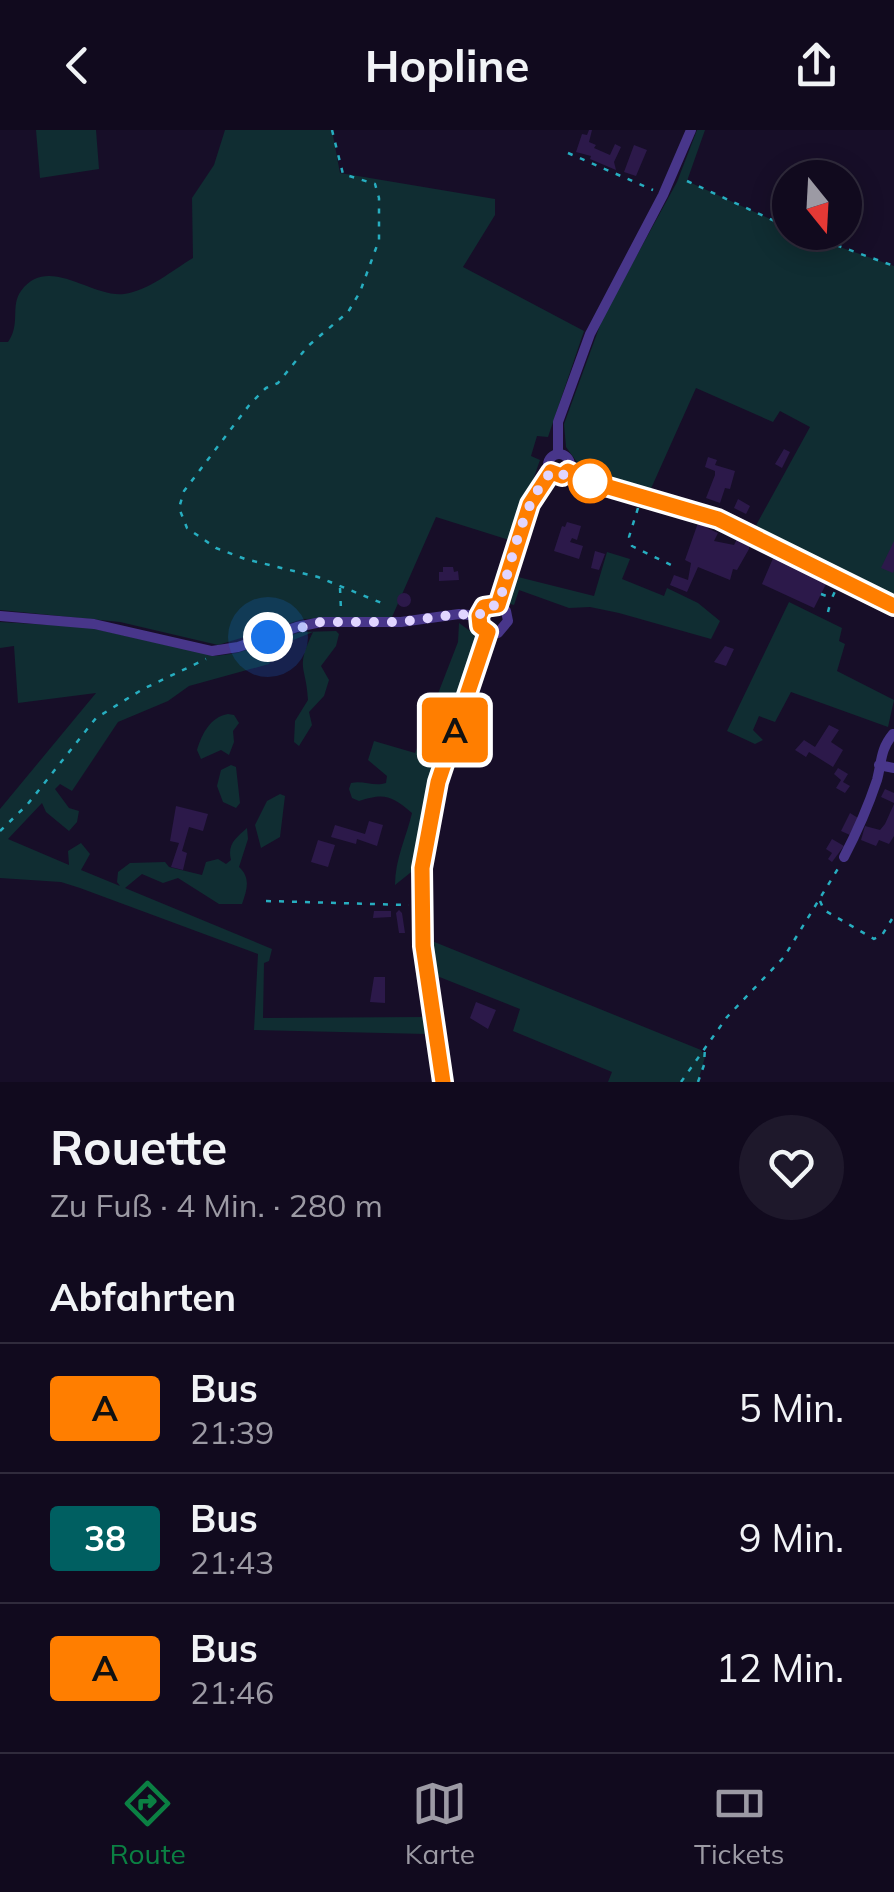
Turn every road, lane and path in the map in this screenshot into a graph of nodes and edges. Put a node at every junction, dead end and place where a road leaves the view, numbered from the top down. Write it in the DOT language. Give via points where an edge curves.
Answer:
graph roads {
  1 [pos="332,130"];
  2 [pos="691,130"];
  3 [pos="568,153"];
  4 [pos="687,181"];
  5 [pos="663,195"];
  6 [pos="772,220"];
  7 [pos="850,250"];
  8 [pos="894,266"];
  9 [pos="558,453"];
  10 [pos="568,471"];
  11 [pos="551,472"];
  12 [pos="642,497"];
  13 [pos="673,566"];
  14 [pos="842,578"];
  15 [pos="340,587"];
  16 [pos="821,594"];
  17 [pos="832,598"];
  18 [pos="384,604"];
  19 [pos="498,605"];
  20 [pos="894,606"];
  21 [pos="828,612"];
  22 [pos="0,616"];
  23 [pos="479,616"];
  24 [pos="341,622"];
  25 [pos="488,632"];
  26 [pos="227,650"];
  27 [pos="894,732"];
  28 [pos="894,744"];
  29 [pos="879,765"];
  30 [pos="894,768"];
  31 [pos="0,831"];
  32 [pos="844,857"];
  33 [pos="819,899"];
  34 [pos="266,901"];
  35 [pos="420,906"];
  36 [pos="892,919"];
  37 [pos="705,1045"];
  38 [pos="442,1082"];
  39 [pos="681,1082"];
  40 [pos="698,1082"];
  1 -- 15 [label="path" via="343,174 375,184 380,230 369,269 348,312 250,404 184,491 179,508 187,528 216,548"];
  2 -- 5 [label="street"];
  3 -- 5 [label="path"];
  4 -- 6 [label="path"];
  5 -- 9 [label="street" via="590,334 558,422"];
  7 -- 8 [label="path"];
  9 -- 10 [label="street" via="567,456"];
  9 -- 11 [label="street" via="548,463"];
  10 -- 11 [label="street"];
  10 -- 12 [label="street"];
  11 -- 19 [label="street" via="530,504"];
  12 -- 13 [label="path" via="631,544"];
  12 -- 14 [label="street" via="718,519"];
  14 -- 17 [label="path"];
  14 -- 20 [label="street"];
  15 -- 18 [label="path"];
  15 -- 24 [label="path"];
  16 -- 17 [label="path"];
  17 -- 21 [label="path"];
  19 -- 23 [label="street" via="484,607"];
  19 -- 25 [label="street" via="508,616 506,626"];
  22 -- 26 [label="street" via="94,624"];
  23 -- 24 [label="street"];
  23 -- 25 [label="street"];
  24 -- 26 [label="street" via="297,627"];
  25 -- 35 [label="street" via="430,809"];
  26 -- 31 [label="path" via="96,718 28,806"];
  27 -- 28 [label="street"];
  27 -- 29 [label="street"];
  29 -- 30 [label="street"];
  29 -- 32 [label="street"];
  32 -- 33 [label="path"];
  33 -- 36 [label="path" via="824,910 874,939"];
  33 -- 37 [label="path" via="784,957"];
  34 -- 35 [label="path"];
  35 -- 38 [label="street"];
  37 -- 39 [label="path"];
  37 -- 40 [label="path"];
}
